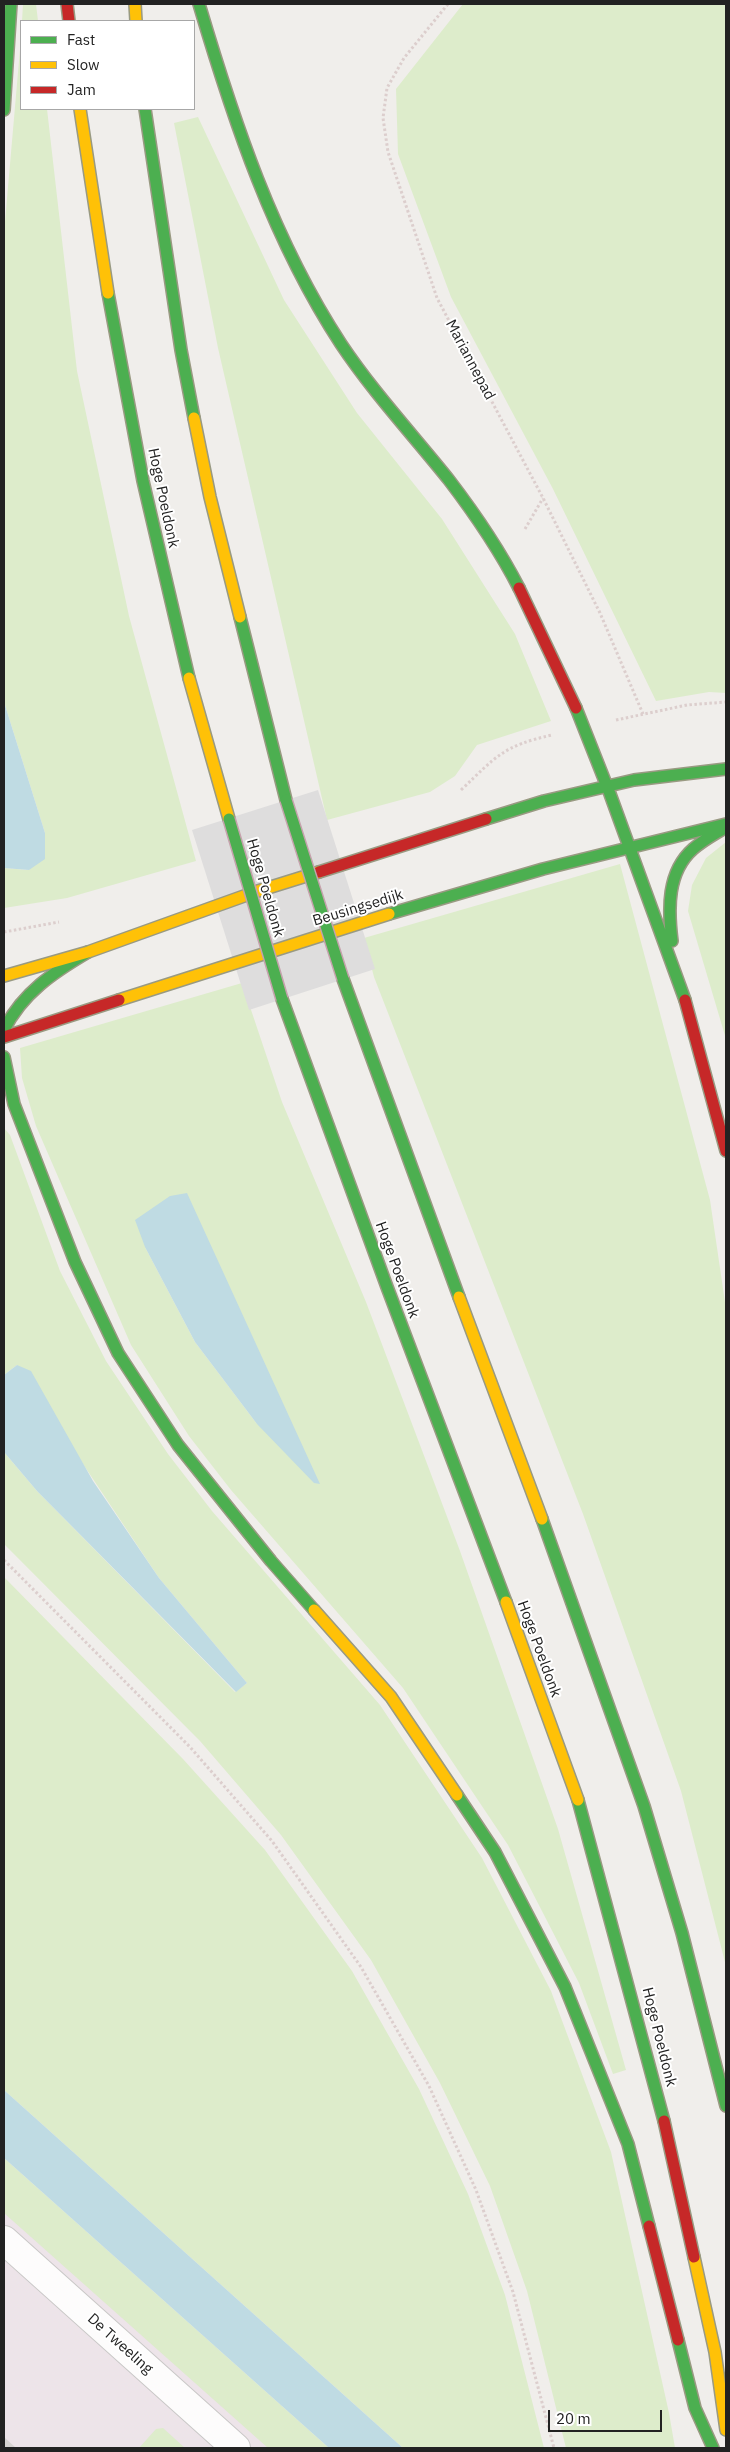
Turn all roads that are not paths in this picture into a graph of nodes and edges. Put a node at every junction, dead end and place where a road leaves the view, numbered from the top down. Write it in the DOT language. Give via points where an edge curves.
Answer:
graph roads {
  1 [pos="11,4"];
  2 [pos="67,4"];
  3 [pos="135,4"];
  4 [pos="199,4"];
  5 [pos="69,20"];
  6 [pos="136,20"];
  7 [pos="4,110"];
  8 [pos="80,110"];
  9 [pos="145,110"];
  10 [pos="726,769"];
  11 [pos="607,786"];
  12 [pos="726,826"];
  13 [pos="627,846"];
  14 [pos="88,952"];
  15 [pos="675,969"];
  16 [pos="4,976"];
  17 [pos="4,1030"];
  18 [pos="4,1037"];
  19 [pos="4,1057"];
  20 [pos="726,1151"];
  21 [pos="726,2106"];
  22 [pos="4,2240"];
  23 [pos="726,2430"];
  24 [pos="236,2448"];
  25 [pos="713,2448"];
  1 -- 7 [label="main road"];
  2 -- 5 [label="main road"];
  3 -- 6 [label="main road"];
  4 -- 11 [label="main road" via="229,106 247,154 264,198 306,285 341,344 378,396 466,502 505,562 539,626"];
  8 -- 23 [label="main road, Hoge Poeldonk, bridge" via="120,362 151,515 170,605 229,819 282,999 585,1820 665,2122 715,2352"];
  9 -- 21 [label="main road, bridge" via="181,350 208,487 286,800 343,979 543,1521 644,1806 682,1933"];
  10 -- 11 [label="main road"];
  11 -- 13 [label="main road"];
  11 -- 14 [label="main road" via="544,802 258,892"];
  12 -- 13 [label="main road, Beusingsedijk"];
  12 -- 15 [label="main road" via="692,850 679,866 670,886 669,916"];
  13 -- 15 [label="main road"];
  13 -- 18 [label="main road, Beusingsedijk" via="482,885"];
  14 -- 16 [label="main road"];
  14 -- 17 [label="main road" via="52,974 23,1000 8,1018"];
  15 -- 20 [label="main road" via="708,1074"];
  19 -- 25 [label="main road" via="14,1104 75,1262 118,1353 178,1445 222,1501 391,1696 495,1852 565,1987 628,2144 695,2408"];
  22 -- 24 [label="street, De Tweeling"];
}
